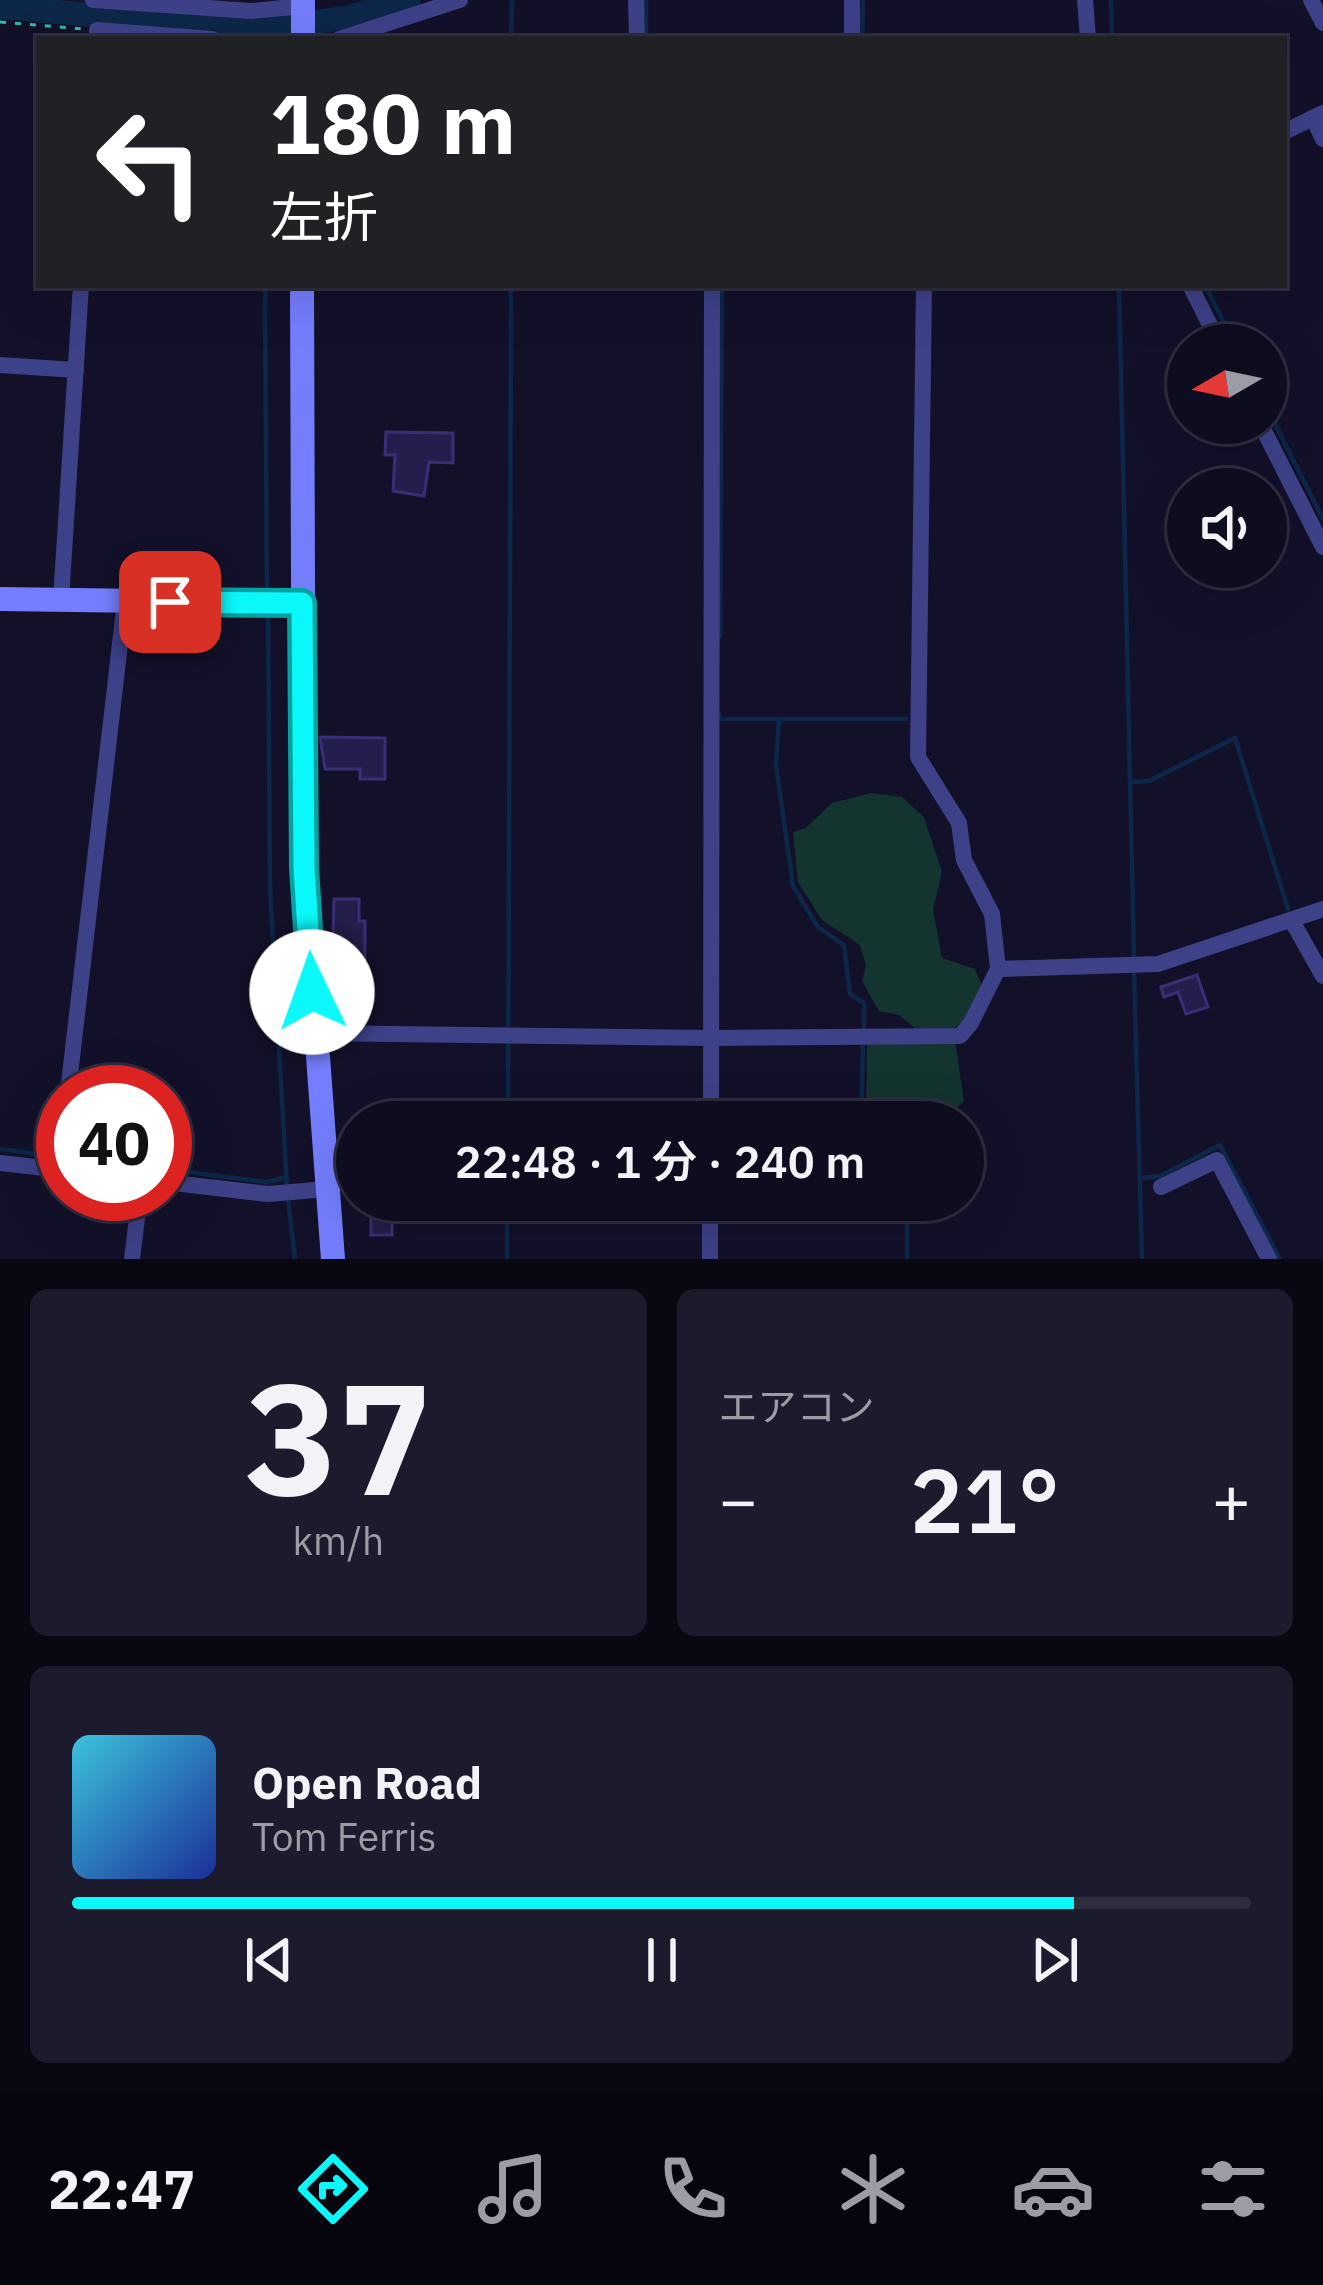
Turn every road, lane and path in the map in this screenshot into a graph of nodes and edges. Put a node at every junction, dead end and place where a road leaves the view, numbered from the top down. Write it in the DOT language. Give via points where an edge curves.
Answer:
graph roads {
  1 [pos="93,0"];
  2 [pos="460,0"];
  3 [pos="636,0"];
  4 [pos="852,0"];
  5 [pos="1085,0"];
  6 [pos="1311,0"];
  7 [pos="303,3"];
  8 [pos="0,22"];
  9 [pos="1323,23"];
  10 [pos="97,34"];
  11 [pos="143,36"];
  12 [pos="303,36"];
  13 [pos="348,36"];
  14 [pos="637,36"];
  15 [pos="852,36"];
  16 [pos="1088,36"];
  17 [pos="1318,115"];
  18 [pos="1287,131"];
  19 [pos="1323,139"];
  20 [pos="81,288"];
  21 [pos="302,288"];
  22 [pos="712,288"];
  23 [pos="924,288"];
  24 [pos="1192,288"];
  25 [pos="1210,324"];
  26 [pos="0,364"];
  27 [pos="76,370"];
  28 [pos="1271,444"];
  29 [pos="1323,548"];
  30 [pos="0,599"];
  31 [pos="62,600"];
  32 [pos="125,601"];
  33 [pos="279,603"];
  34 [pos="1323,910"];
  35 [pos="1292,921"];
  36 [pos="998,969"];
  37 [pos="1323,976"];
  38 [pos="315,1033"];
  39 [pos="712,1039"];
  40 [pos="71,1065"];
  41 [pos="711,1101"];
  42 [pos="0,1162"];
  43 [pos="36,1163"];
  44 [pos="192,1184"];
  45 [pos="1161,1187"];
  46 [pos="328,1190"];
  47 [pos="137,1221"];
  48 [pos="710,1221"];
  49 [pos="132,1259"];
  50 [pos="333,1259"];
  51 [pos="710,1259"];
  52 [pos="1269,1259"];
  1 -- 7 [label="street" via="251,11"];
  2 -- 13 [label="street"];
  3 -- 14 [label="street"];
  4 -- 15 [label="street"];
  5 -- 16 [label="street"];
  6 -- 9 [label="street"];
  7 -- 12 [label="street"];
  8 -- 10 [label="path"];
  10 -- 11 [label="street"];
  17 -- 18 [label="street"];
  17 -- 19 [label="street"];
  20 -- 27 [label="street"];
  21 -- 33 [label="street"];
  22 -- 39 [label="street"];
  23 -- 36 [label="street" via="918,757 959,823 964,860 992,914"];
  24 -- 25 [label="street"];
  26 -- 27 [label="street"];
  27 -- 31 [label="street"];
  28 -- 29 [label="street"];
  30 -- 31 [label="street"];
  31 -- 32 [label="street"];
  32 -- 33 [label="street"];
  32 -- 40 [label="street"];
  33 -- 38 [label="street"];
  34 -- 35 [label="street"];
  35 -- 36 [label="street" via="1134,967"];
  35 -- 37 [label="street"];
  36 -- 39 [label="street" via="960,1036"];
  38 -- 39 [label="street"];
  38 -- 46 [label="street"];
  39 -- 41 [label="street"];
  42 -- 43 [label="street"];
  44 -- 46 [label="street"];
  45 -- 52 [label="street" via="1217,1160"];
  46 -- 50 [label="street"];
  47 -- 49 [label="street"];
  48 -- 51 [label="street"];
}
